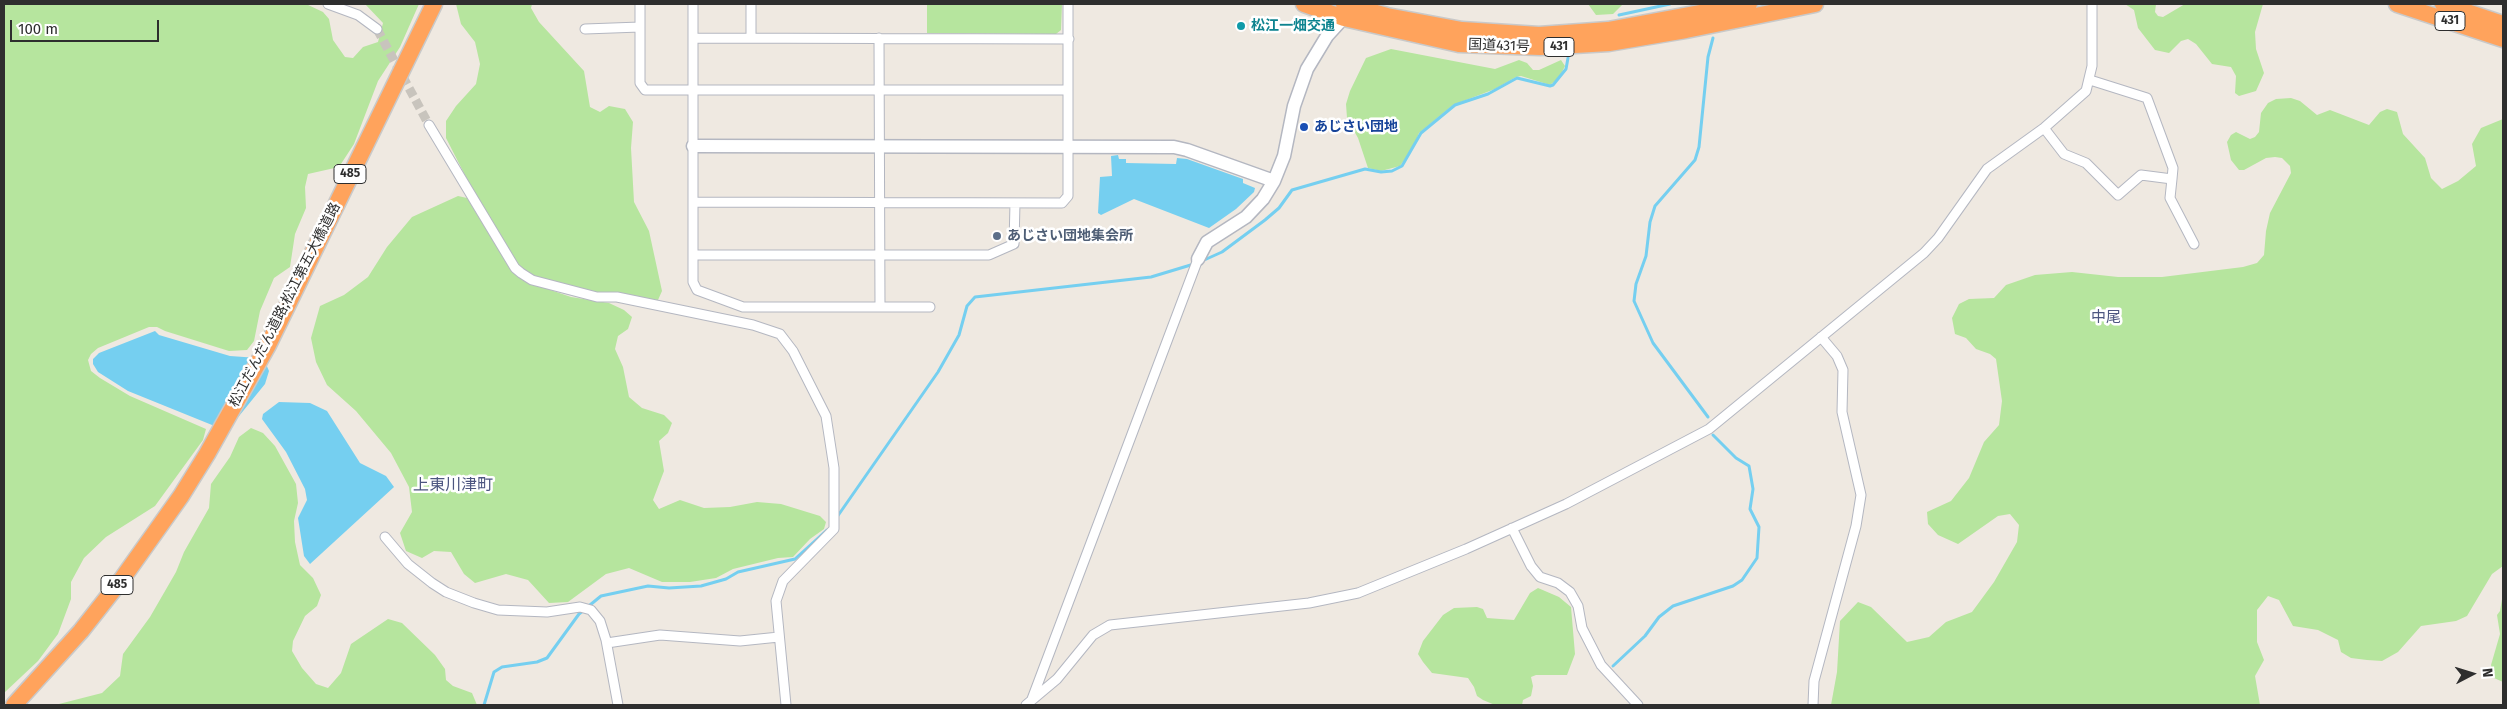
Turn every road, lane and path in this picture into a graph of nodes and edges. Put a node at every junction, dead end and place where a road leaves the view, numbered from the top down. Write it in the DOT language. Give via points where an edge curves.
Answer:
graph roads {
  1 [pos="328,4"];
  2 [pos="434,4"];
  3 [pos="640,4"];
  4 [pos="693,4"];
  5 [pos="752,4"];
  6 [pos="1068,4"];
  7 [pos="1304,4"];
  8 [pos="1749,4"];
  9 [pos="1815,4"];
  10 [pos="2092,4"];
  11 [pos="2397,4"];
  12 [pos="2443,4"];
  13 [pos="1349,8"];
  14 [pos="2503,24"];
  15 [pos="640,27"];
  16 [pos="585,28"];
  17 [pos="377,29"];
  18 [pos="752,37"];
  19 [pos="693,38"];
  20 [pos="879,38"];
  21 [pos="1069,39"];
  22 [pos="2503,39"];
  23 [pos="2090,80"];
  24 [pos="879,88"];
  25 [pos="693,89"];
  26 [pos="1068,90"];
  27 [pos="429,126"];
  28 [pos="2044,128"];
  29 [pos="693,146"];
  30 [pos="879,146"];
  31 [pos="1069,146"];
  32 [pos="2172,179"];
  33 [pos="1274,181"];
  34 [pos="693,202"];
  35 [pos="880,203"];
  36 [pos="1014,203"];
  37 [pos="2194,244"];
  38 [pos="693,255"];
  39 [pos="880,255"];
  40 [pos="1196,264"];
  41 [pos="880,306"];
  42 [pos="930,307"];
  43 [pos="1821,337"];
  44 [pos="1512,528"];
  45 [pos="385,537"];
  46 [pos="780,637"];
  47 [pos="607,643"];
  48 [pos="1031,704"];
  49 [pos="14,705"];
  50 [pos="618,705"];
  51 [pos="786,705"];
  52 [pos="1638,705"];
  53 [pos="1813,705"];
  1 -- 17 [label="street" via="358,16"];
  2 -- 49 [label="highway, 松江だんだん道路;松江第五大橋道路 / 485" via="268,345 207,454 122,579"];
  3 -- 15 [label="street"];
  4 -- 19 [label="street"];
  5 -- 18 [label="street"];
  6 -- 21 [label="street"];
  7 -- 13 [label="highway, 国道431号 / 431"];
  8 -- 13 [label="highway, 国道431号 / 431" via="1608,30 1539,35 1462,30"];
  9 -- 13 [label="highway, 国道431号 / 431" via="1609,43 1540,48 1459,44"];
  10 -- 23 [label="street"];
  11 -- 22 [label="highway, 431"];
  12 -- 14 [label="highway, 431"];
  13 -- 33 [label="street" via="1307,69 1294,106 1284,156"];
  15 -- 16 [label="street"];
  15 -- 25 [label="street" via="640,83 645,90"];
  18 -- 19 [label="street"];
  18 -- 20 [label="street"];
  19 -- 25 [label="street"];
  20 -- 21 [label="street"];
  20 -- 24 [label="street"];
  21 -- 26 [label="street"];
  23 -- 28 [label="street" via="2081,96"];
  23 -- 32 [label="street" via="2147,98 2173,168"];
  24 -- 25 [label="street"];
  24 -- 26 [label="street"];
  24 -- 30 [label="street"];
  25 -- 29 [label="street"];
  26 -- 31 [label="street"];
  27 -- 46 [label="street" via="514,268 532,280 597,298 617,297 753,324 780,334 796,356 826,416 834,468 834,526 830,535 783,581 776,600"];
  28 -- 32 [label="street" via="2064,154 2086,163 2118,195 2141,175"];
  28 -- 43 [label="street" via="1987,169 1924,253"];
  29 -- 30 [label="street"];
  29 -- 34 [label="street"];
  30 -- 31 [label="street"];
  30 -- 35 [label="street"];
  31 -- 33 [label="street" via="1174,147"];
  31 -- 36 [label="street" via="1068,196 1062,202"];
  32 -- 37 [label="street" via="2170,198"];
  33 -- 40 [label="street" via="1246,217 1206,242"];
  34 -- 35 [label="street"];
  34 -- 38 [label="street"];
  35 -- 36 [label="street"];
  35 -- 39 [label="street"];
  36 -- 39 [label="street" via="1014,244 989,255"];
  38 -- 39 [label="street"];
  38 -- 41 [label="street" via="693,282 698,290 737,306"];
  39 -- 41 [label="street"];
  40 -- 48 [label="street"];
  41 -- 42 [label="street"];
  43 -- 44 [label="street" via="1709,429 1574,500"];
  43 -- 53 [label="street" via="1837,356 1843,370 1840,401 1861,495 1851,548 1814,681"];
  44 -- 48 [label="street" via="1377,586 1335,599 1110,625 1094,635"];
  44 -- 52 [label="street" via="1531,566 1540,576 1570,592 1578,606 1582,628 1601,665"];
  45 -- 47 [label="street" via="408,564 446,592 498,610 532,612 583,607 600,621"];
  46 -- 47 [label="street" via="740,641 660,635"];
  46 -- 51 [label="street"];
  47 -- 50 [label="street"];
}
